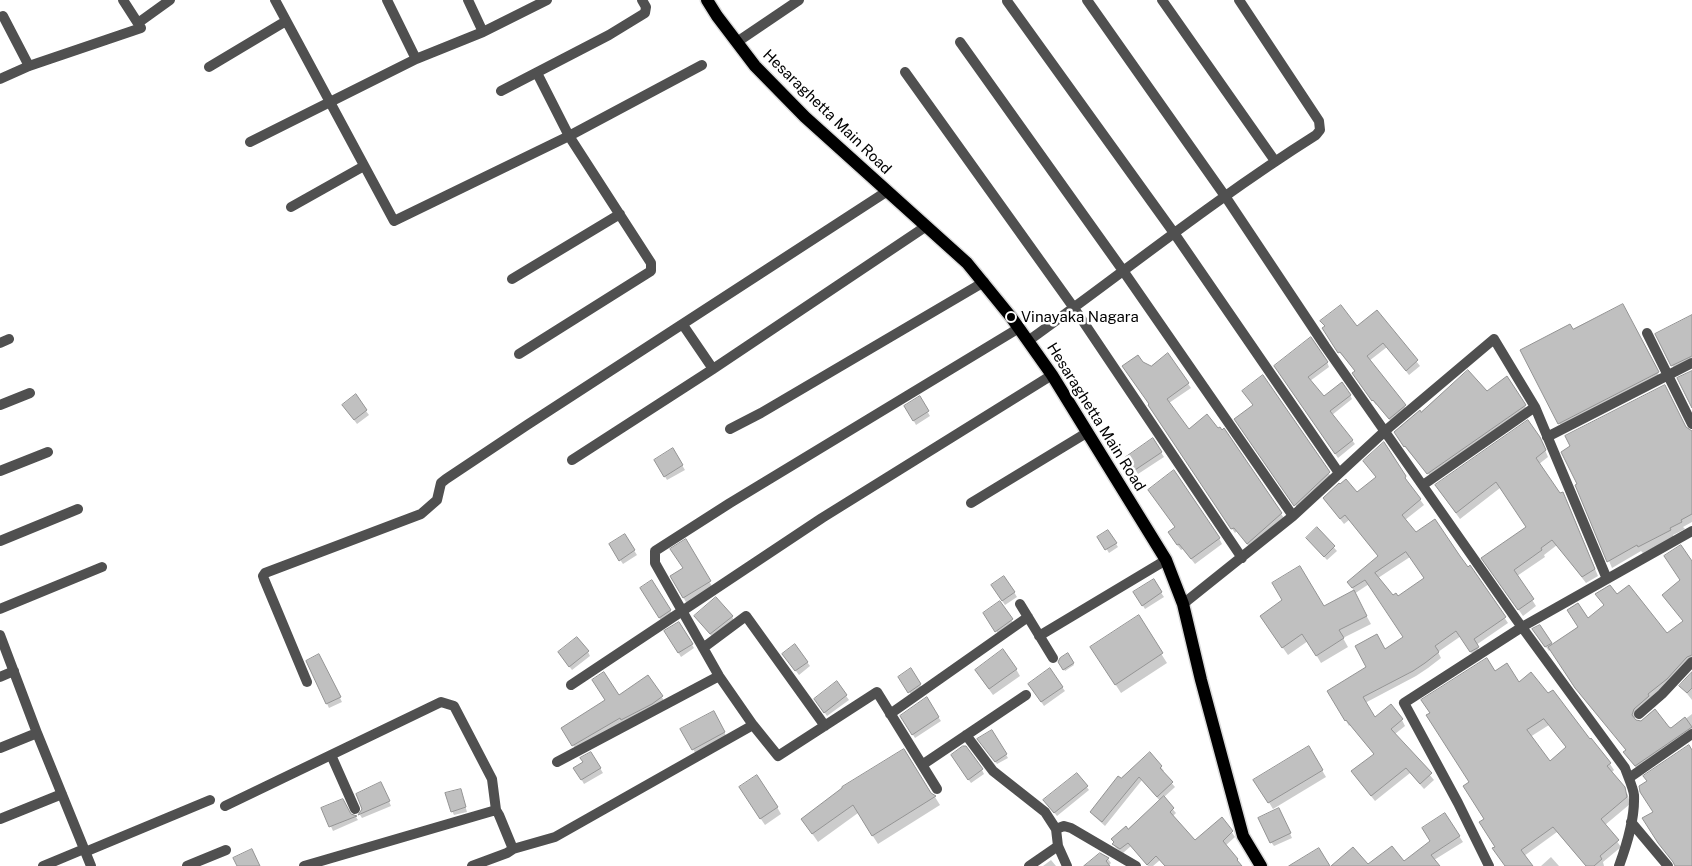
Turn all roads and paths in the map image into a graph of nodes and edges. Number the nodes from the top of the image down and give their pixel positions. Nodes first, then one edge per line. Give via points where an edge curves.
1 (122, 0) edge
2 (170, 0) edge
3 (276, 0) edge
4 (387, 0) edge
5 (468, 0) edge
6 (546, 0) edge
7 (642, 0) edge
8 (707, 0) edge
9 (799, 0) edge
10 (1087, 0) edge
11 (1162, 0) edge
12 (1239, 0) edge
13 (1007, 1) edge
14 (3, 16) dead end
15 (286, 21) junction
16 (138, 23) junction
17 (483, 32) junction
18 (737, 42) junction
19 (960, 42) dead end
20 (416, 59) junction
21 (702, 64) dead end
22 (29, 66) junction
23 (209, 67) dead end
24 (905, 72) dead end
25 (537, 73) junction
26 (0, 79) edge
27 (501, 91) dead end
28 (328, 101) junction
29 (569, 136) junction
30 (250, 142) dead end
31 (1275, 161) junction
32 (364, 166) junction
33 (886, 192) junction
34 (1225, 196) junction
35 (290, 207) dead end
36 (620, 214) junction
37 (925, 227) junction
38 (1174, 232) junction
39 (1124, 272) junction
40 (512, 279) dead end
41 (984, 282) junction
42 (1074, 308) junction
43 (683, 325) junction
44 (1020, 328) junction
45 (1648, 333) dead end
46 (1028, 341) junction
47 (519, 354) dead end
48 (1692, 364) edge
49 (713, 369) junction
50 (1052, 375) junction
51 (1669, 376) junction
52 (30, 393) dead end
53 (0, 404) edge
54 (1535, 407) junction
55 (1692, 424) edge
56 (730, 429) dead end
57 (1385, 431) junction
58 (1088, 432) junction
59 (1547, 437) junction
60 (48, 452) dead end
61 (572, 460) dead end
62 (0, 472) edge
63 (1339, 473) junction
64 (1423, 485) junction
65 (971, 503) dead end
66 (78, 509) dead end
67 (1293, 516) junction
68 (1692, 531) edge
69 (0, 541) edge
70 (1242, 558) junction
71 (1166, 560) junction
72 (102, 567) dead end
73 (1607, 579) junction
74 (1020, 604) dead end
75 (1183, 604) junction
76 (0, 609) edge
77 (683, 612) junction
78 (1028, 617) junction
79 (1522, 627) junction
80 (0, 635) edge
81 (1039, 636) junction
82 (703, 648) junction
83 (1052, 658) dead end
84 (1692, 662) edge
85 (14, 671) junction
86 (719, 676) junction
87 (0, 677) edge
88 (307, 682) dead end
89 (571, 685) dead end
90 (1026, 696) dead end
91 (890, 714) junction
92 (1639, 714) dead end
93 (753, 725) junction
94 (825, 726) junction
95 (36, 733) junction
96 (1692, 734) edge
97 (966, 735) junction
98 (0, 748) edge
99 (331, 755) junction
100 (557, 762) dead end
101 (922, 765) junction
102 (1628, 778) junction
103 (937, 789) dead end
104 (62, 794) junction
105 (210, 800) dead end
106 (225, 806) dead end
107 (355, 809) dead end
108 (496, 810) junction
109 (0, 819) edge
110 (1631, 822) junction
111 (1056, 829) junction
112 (1058, 846) junction
113 (513, 849) junction
114 (226, 850) dead end
115 (84, 851) junction
116 (43, 866) edge
117 (91, 866) edge
118 (187, 866) edge
119 (304, 866) edge
120 (472, 866) edge
121 (1029, 866) edge
122 (1067, 866) edge
123 (1136, 866) edge
124 (1261, 866) edge
125 (1489, 866) edge
126 (1619, 866) edge
127 (1668, 866) edge

1 - 16 street
2 - 16 street
3 - 15 street
4 - 20 street
5 - 17 street
6 - 17 street
7 - 25 street via 646,7 639,18
8 - 18 main road, Hesaraghetta Main Road
9 - 18 street
10 - 34 street
11 - 31 street
12 - 31 street via 1319,121 1320,130 1316,135
13 - 38 street
14 - 22 street
15 - 23 street
15 - 28 street
16 - 22 street via 141,28
17 - 20 street
18 - 33 main road, Hesaraghetta Main Road via 755,66 799,111
19 - 39 street
20 - 28 street
21 - 29 street
22 - 26 street
24 - 42 street
25 - 27 street
25 - 29 street
28 - 30 street
28 - 32 street
29 - 32 street via 394,221
29 - 36 street
31 - 34 street
32 - 35 street
33 - 37 main road, Hesaraghetta Main Road
33 - 43 street
34 - 38 street
34 - 57 street
36 - 40 street
36 - 47 street via 651,263 651,271
37 - 41 main road, Hesaraghetta Main Road
37 - 49 street
38 - 39 street
38 - 63 street
39 - 42 street
39 - 67 street
41 - 44 main road, Hesaraghetta Main Road
41 - 56 street
42 - 46 street
42 - 70 street
43 - 49 street
43 - 88 street via 446,479 441,483 437,500 421,514 265,573 264,579
44 - 46 main road, Hesaraghetta Main Road
44 - 77 street via 655,551 655,563
45 - 51 street
46 - 50 main road, Hesaraghetta Main Road
48 - 51 street
49 - 61 street
50 - 58 main road, Hesaraghetta Main Road
50 - 77 street via 822,518
51 - 55 street
51 - 59 street
52 - 53 street
54 - 57 street via 1494,339
54 - 59 street
54 - 64 street
57 - 63 street
57 - 64 street
58 - 65 street
58 - 71 main road, Hesaraghetta Main Road
59 - 73 street
60 - 62 street
63 - 67 street
64 - 79 street
66 - 69 street
67 - 70 street
68 - 73 street
70 - 75 street
71 - 75 main road, Hesaraghetta Main Road
71 - 81 street
72 - 76 street
73 - 79 street
74 - 78 street
75 - 124 main road, Hesaraghetta Main Road via 1244,836
77 - 82 street
77 - 89 street
78 - 81 street
78 - 91 street
79 - 102 street via 1613,750
79 - 125 street via 1404,703
80 - 85 street
81 - 83 street
82 - 86 street
82 - 94 street via 746,616
84 - 92 street
85 - 87 street
85 - 95 street
86 - 93 street
86 - 100 street
90 - 97 street
91 - 94 street via 877,692
91 - 101 street
93 - 94 street via 778,756
93 - 113 street via 555,837
95 - 98 street
95 - 104 street
96 - 102 street
97 - 101 street
97 - 111 street via 993,771 1045,812
99 - 106 street
99 - 107 street
99 - 108 street via 441,702 454,706 492,779
101 - 103 street
102 - 110 street via 1634,793
104 - 109 street
104 - 115 street
105 - 115 street
108 - 113 street
108 - 119 street
110 - 126 street
110 - 127 street
111 - 112 street
111 - 123 street via 1071,828
112 - 121 street
112 - 122 street
113 - 120 street
114 - 118 street
115 - 116 street
115 - 117 street

